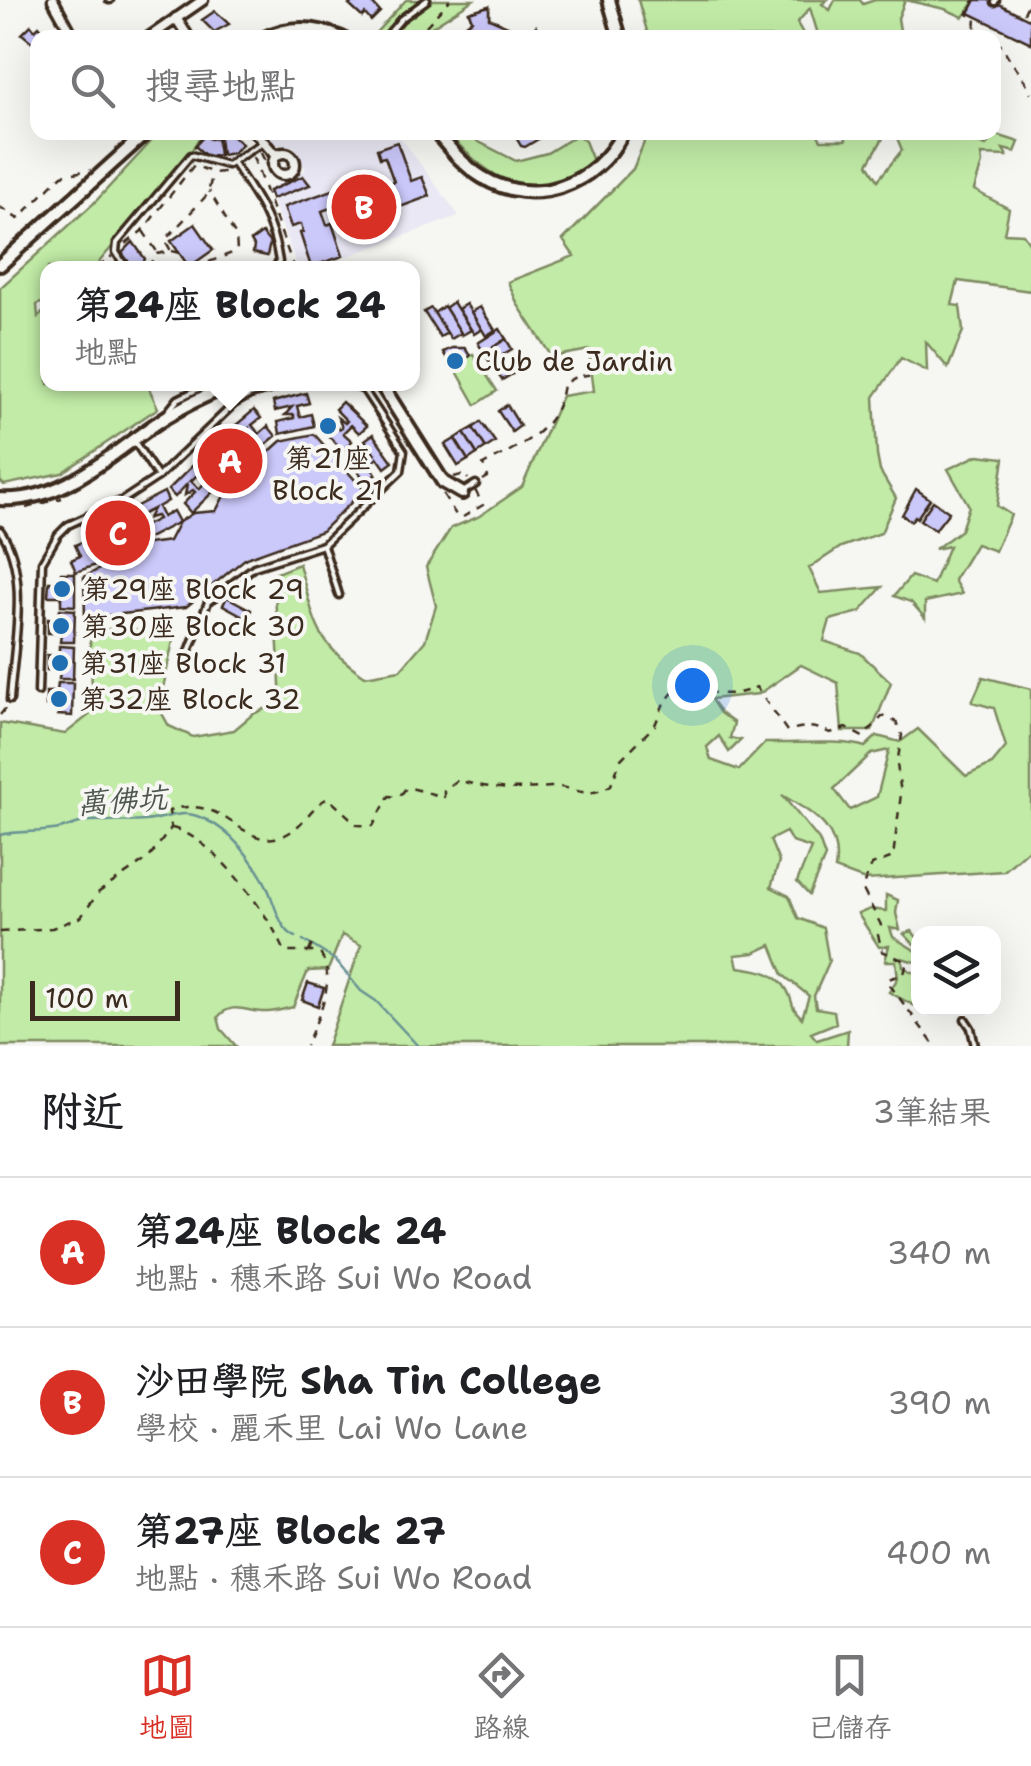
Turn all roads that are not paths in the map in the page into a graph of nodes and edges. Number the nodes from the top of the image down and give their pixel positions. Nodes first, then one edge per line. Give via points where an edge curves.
1 (53, 0) edge
2 (203, 0) edge
3 (427, 0) edge
4 (609, 0) edge
5 (176, 18) junction
6 (70, 30) edge
7 (159, 30) edge
8 (184, 30) edge
9 (391, 30) edge
10 (618, 30) edge
11 (138, 140) edge
12 (260, 140) edge
13 (443, 140) edge
14 (618, 140) edge
15 (262, 143) junction
16 (276, 156) dead end
17 (233, 163) junction
18 (122, 261) edge
19 (279, 261) edge
20 (0, 264) edge
21 (193, 391) edge
22 (221, 391) edge
23 (267, 391) edge
24 (365, 391) edge
25 (384, 391) edge
26 (164, 418) junction
27 (133, 440) junction
28 (158, 476) junction
29 (476, 484) road end
30 (462, 493) joint
31 (0, 498) edge
32 (0, 530) edge
33 (323, 544) junction
34 (340, 595) dead end
35 (188, 654) dead end
36 (38, 692) dead end
37 (10, 700) road end
38 (965, 1019) dead end
39 (974, 1046) edge

1 - 6 street
2 - 5 street
3 - 9 lane
4 - 10 street
5 - 7 street
5 - 8 street
11 - 20 street
12 - 15 street
13 - 14 street via 484,178 532,192 584,177
15 - 16 street
15 - 17 lane
17 - 18 lane via 191,155 117,243
17 - 19 lane via 266,210
21 - 26 lane via 178,398
22 - 26 street
23 - 28 lane via 234,404
24 - 33 lane via 404,451 401,471
25 - 30 street via 443,482
26 - 27 street
27 - 28 lane
27 - 31 street via 55,490
28 - 36 lane via 68,525 49,547 42,562
29 - 30 lane
32 - 37 lane via 18,577
33 - 34 lane
33 - 35 lane via 254,567 208,602
38 - 39 lane

